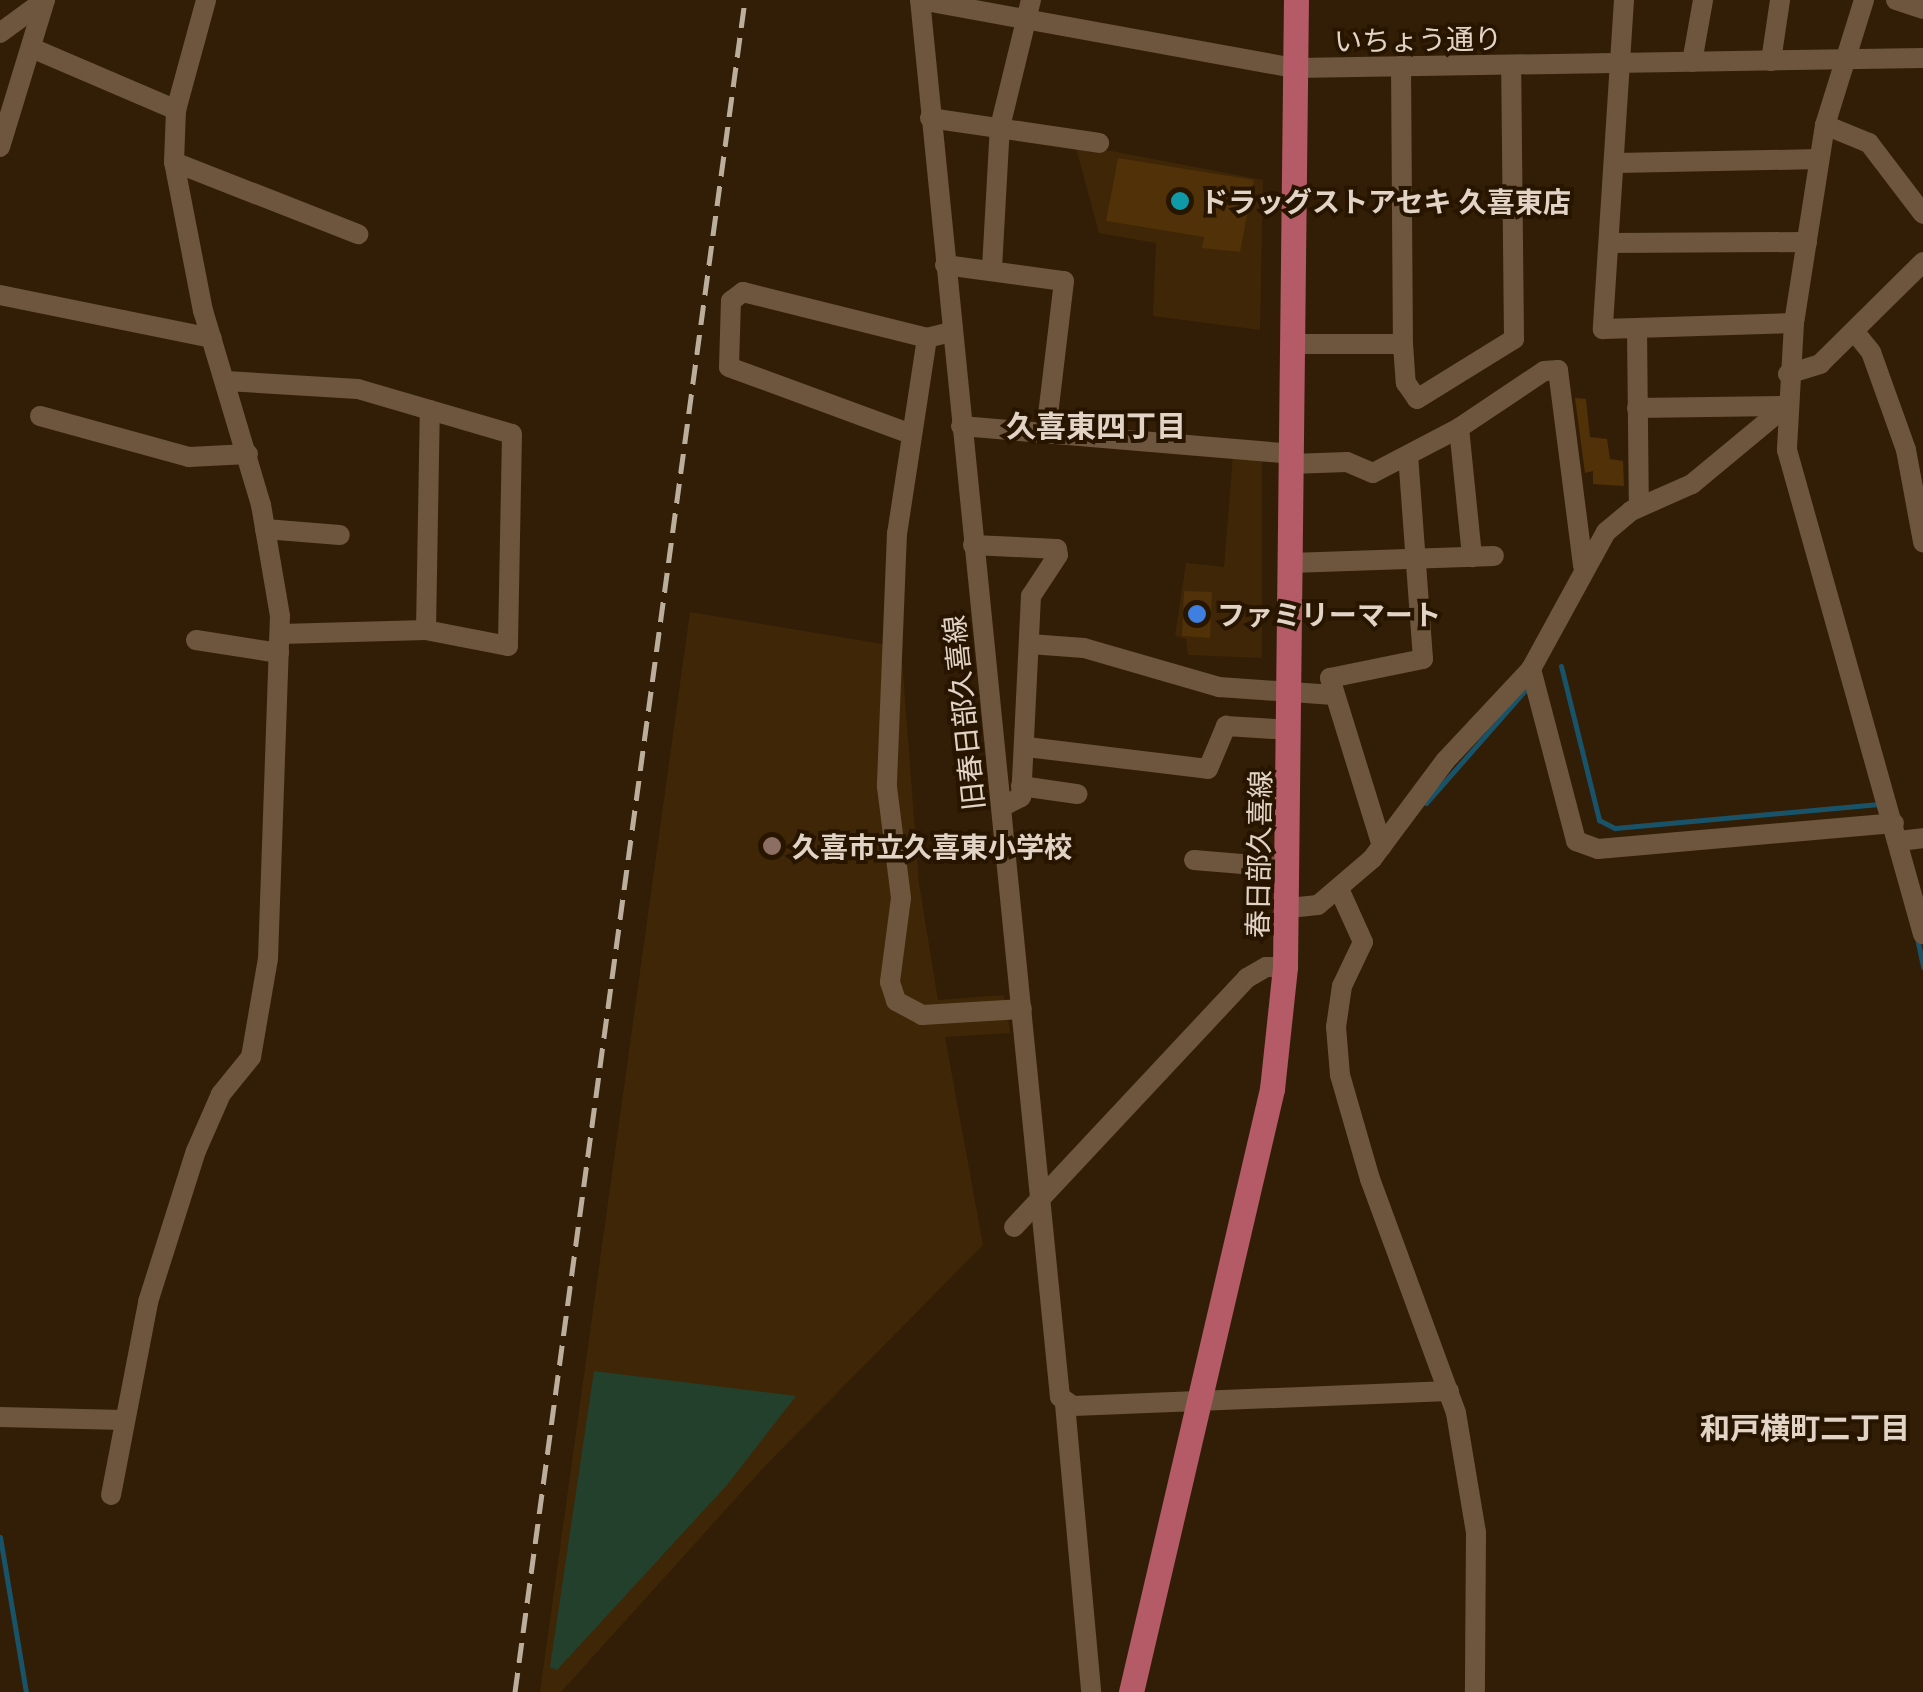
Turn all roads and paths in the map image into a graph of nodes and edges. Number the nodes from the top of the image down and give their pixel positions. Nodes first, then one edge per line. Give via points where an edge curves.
1 (206, 0) edge
2 (920, 0) edge
3 (1296, 0) edge
4 (1624, 0) edge
5 (1703, 0) edge
6 (1780, 0) edge
7 (1864, 0) edge
8 (1896, 0) edge
9 (38, 2) edge
10 (1028, 10) edge
11 (1923, 10) edge
12 (0, 33) edge
13 (34, 49) junction
14 (1844, 58) junction
15 (1923, 58) edge
16 (1771, 61) junction
17 (1692, 62) junction
18 (1511, 65) junction
19 (1616, 65) junction
20 (1402, 66) junction
21 (1296, 68) junction
22 (176, 110) junction
23 (930, 118) junction
24 (1001, 125) junction
25 (1824, 125) junction
26 (1099, 143) dead end
27 (0, 147) edge
28 (1819, 159) junction
29 (174, 162) junction
30 (1618, 163) junction
31 (1923, 214) edge
32 (358, 234) dead end
33 (1807, 242) junction
34 (1612, 243) junction
35 (1923, 262) edge
36 (944, 266) junction
37 (992, 268) junction
38 (0, 295) edge
39 (1794, 323) junction
40 (1636, 329) junction
41 (1854, 331) junction
42 (952, 332) junction
43 (212, 338) junction
44 (927, 338) junction
45 (1292, 344) junction
46 (1403, 344) junction
47 (1788, 374) junction
48 (226, 381) junction
49 (1786, 406) junction
50 (1638, 408) junction
51 (430, 410) junction
52 (40, 416) dead end
53 (961, 426) junction
54 (1459, 428) junction
55 (1046, 433) junction
56 (911, 434) junction
57 (248, 454) junction
58 (1408, 457) junction
59 (1291, 459) junction
60 (1639, 508) junction
61 (265, 529) junction
62 (340, 534) dead end
63 (1923, 542) edge
64 (973, 546) junction
65 (1494, 556) dead end
66 (1472, 557) junction
67 (1416, 561) junction
68 (1291, 563) junction
69 (1583, 566) junction
70 (426, 630) junction
71 (196, 640) dead end
72 (279, 643) junction
73 (1030, 644) junction
74 (1531, 669) junction
75 (1334, 695) junction
76 (1291, 696) junction
77 (1290, 730) junction
78 (1027, 747) junction
79 (1021, 786) junction
80 (1077, 794) dead end
81 (1001, 807) junction
82 (1896, 832) junction
83 (1923, 838) edge
84 (1382, 846) junction
85 (1194, 860) dead end
86 (1289, 868) junction
87 (1339, 889) junction
88 (1289, 908) junction
89 (1923, 934) edge
90 (1285, 967) junction
91 (1022, 1009) junction
92 (1040, 1198) junction
93 (1014, 1227) dead end
94 (1449, 1391) junction
95 (1200, 1401) junction
96 (1065, 1404) junction
97 (0, 1417) edge
98 (123, 1420) junction
99 (111, 1495) dead end
100 (1091, 1692) edge
101 (1131, 1692) edge
102 (1476, 1692) edge

1 - 22 street
2 - 10 street, いちょう通り
2 - 23 street, 旧春日部久喜線
3 - 21 main road, 春日部久喜線
4 - 19 street
5 - 17 street
6 - 16 street
7 - 14 street
8 - 11 street
9 - 12 street
9 - 13 street
10 - 21 street, いちょう通り
10 - 24 street
13 - 22 street
13 - 27 street
14 - 15 street, いちょう通り
14 - 16 street, いちょう通り
14 - 25 street
16 - 17 street, いちょう通り
17 - 19 street, いちょう通り
18 - 19 street, いちょう通り
18 - 20 street, いちょう通り
18 - 46 street via 1514,339 1417,399 1406,383
19 - 30 street
20 - 21 street, いちょう通り
20 - 46 street
21 - 45 main road, 春日部久喜線
22 - 29 street
23 - 24 street
23 - 36 street, 旧春日部久喜線
24 - 26 street
24 - 37 street
25 - 28 street
25 - 31 street via 1869,143
28 - 30 street
28 - 33 street
29 - 32 street
29 - 43 street
30 - 34 street
33 - 34 street
33 - 39 street
34 - 40 street via 1602,328
35 - 41 street
36 - 37 street
36 - 42 street, 旧春日部久喜線
37 - 55 street via 1064,281
38 - 43 street
39 - 40 street
39 - 47 street
40 - 50 street
41 - 47 street via 1811,370
41 - 63 street via 1871,352 1906,450
42 - 44 street
42 - 53 street, 旧春日部久喜線
43 - 48 street
44 - 56 street
44 - 56 street via 743,292 731,301 729,368
45 - 46 street
45 - 59 main road, 春日部久喜線
47 - 49 street
48 - 51 street via 358,389
48 - 57 street
49 - 50 street
49 - 60 street via 1692,484
49 - 82 street via 1792,478
50 - 60 street
51 - 70 street
51 - 70 street via 512,434 510,640 508,646
52 - 57 street via 190,457
53 - 55 street
53 - 64 street, 旧春日部久喜線
54 - 58 street
54 - 66 street
54 - 69 street via 1544,370 1558,370
55 - 59 street
56 - 91 street via 897,533 887,788 901,898 892,992 922,1015
57 - 61 street
58 - 59 street via 1365,473 1347,462
58 - 67 street
59 - 68 main road, 春日部久喜線
60 - 69 street via 1606,532
61 - 62 street
61 - 72 street
64 - 73 street via 1057,549 1055,564 1031,596
64 - 81 street, 旧春日部久喜線
65 - 66 street
66 - 67 street
67 - 68 street
67 - 75 street via 1423,659 1336,673
68 - 76 main road, 春日部久喜線
69 - 74 street
70 - 72 street
71 - 72 street
72 - 98 street via 268,959 251,1057 221,1094 196,1151 148,1302
73 - 76 street via 1084,648 1218,688
73 - 78 street
74 - 82 street via 1576,841 1598,849
74 - 84 street via 1445,761
75 - 76 street
75 - 84 street
76 - 77 main road, 春日部久喜線
77 - 78 street via 1226,726 1208,770
77 - 86 main road, 春日部久喜線
78 - 79 street
79 - 80 street
79 - 81 street via 1017,804
81 - 91 street, 旧春日部久喜線
82 - 83 street
82 - 89 street
84 - 87 street
85 - 86 street
86 - 88 main road, 春日部久喜線
87 - 88 street via 1318,905
87 - 94 street via 1362,942 1342,986 1336,1027 1340,1075 1370,1178
88 - 90 main road, 春日部久喜線
90 - 92 street via 1266,967 1247,978
90 - 95 main road, 春日部久喜線 via 1272,1089
91 - 92 street, 旧春日部久喜線
92 - 93 street
92 - 96 street, 旧春日部久喜線
94 - 95 street
94 - 102 street via 1476,1532
95 - 96 street
95 - 101 main road, 春日部久喜線
96 - 100 street, 旧春日部久喜線
97 - 98 street
98 - 99 street

